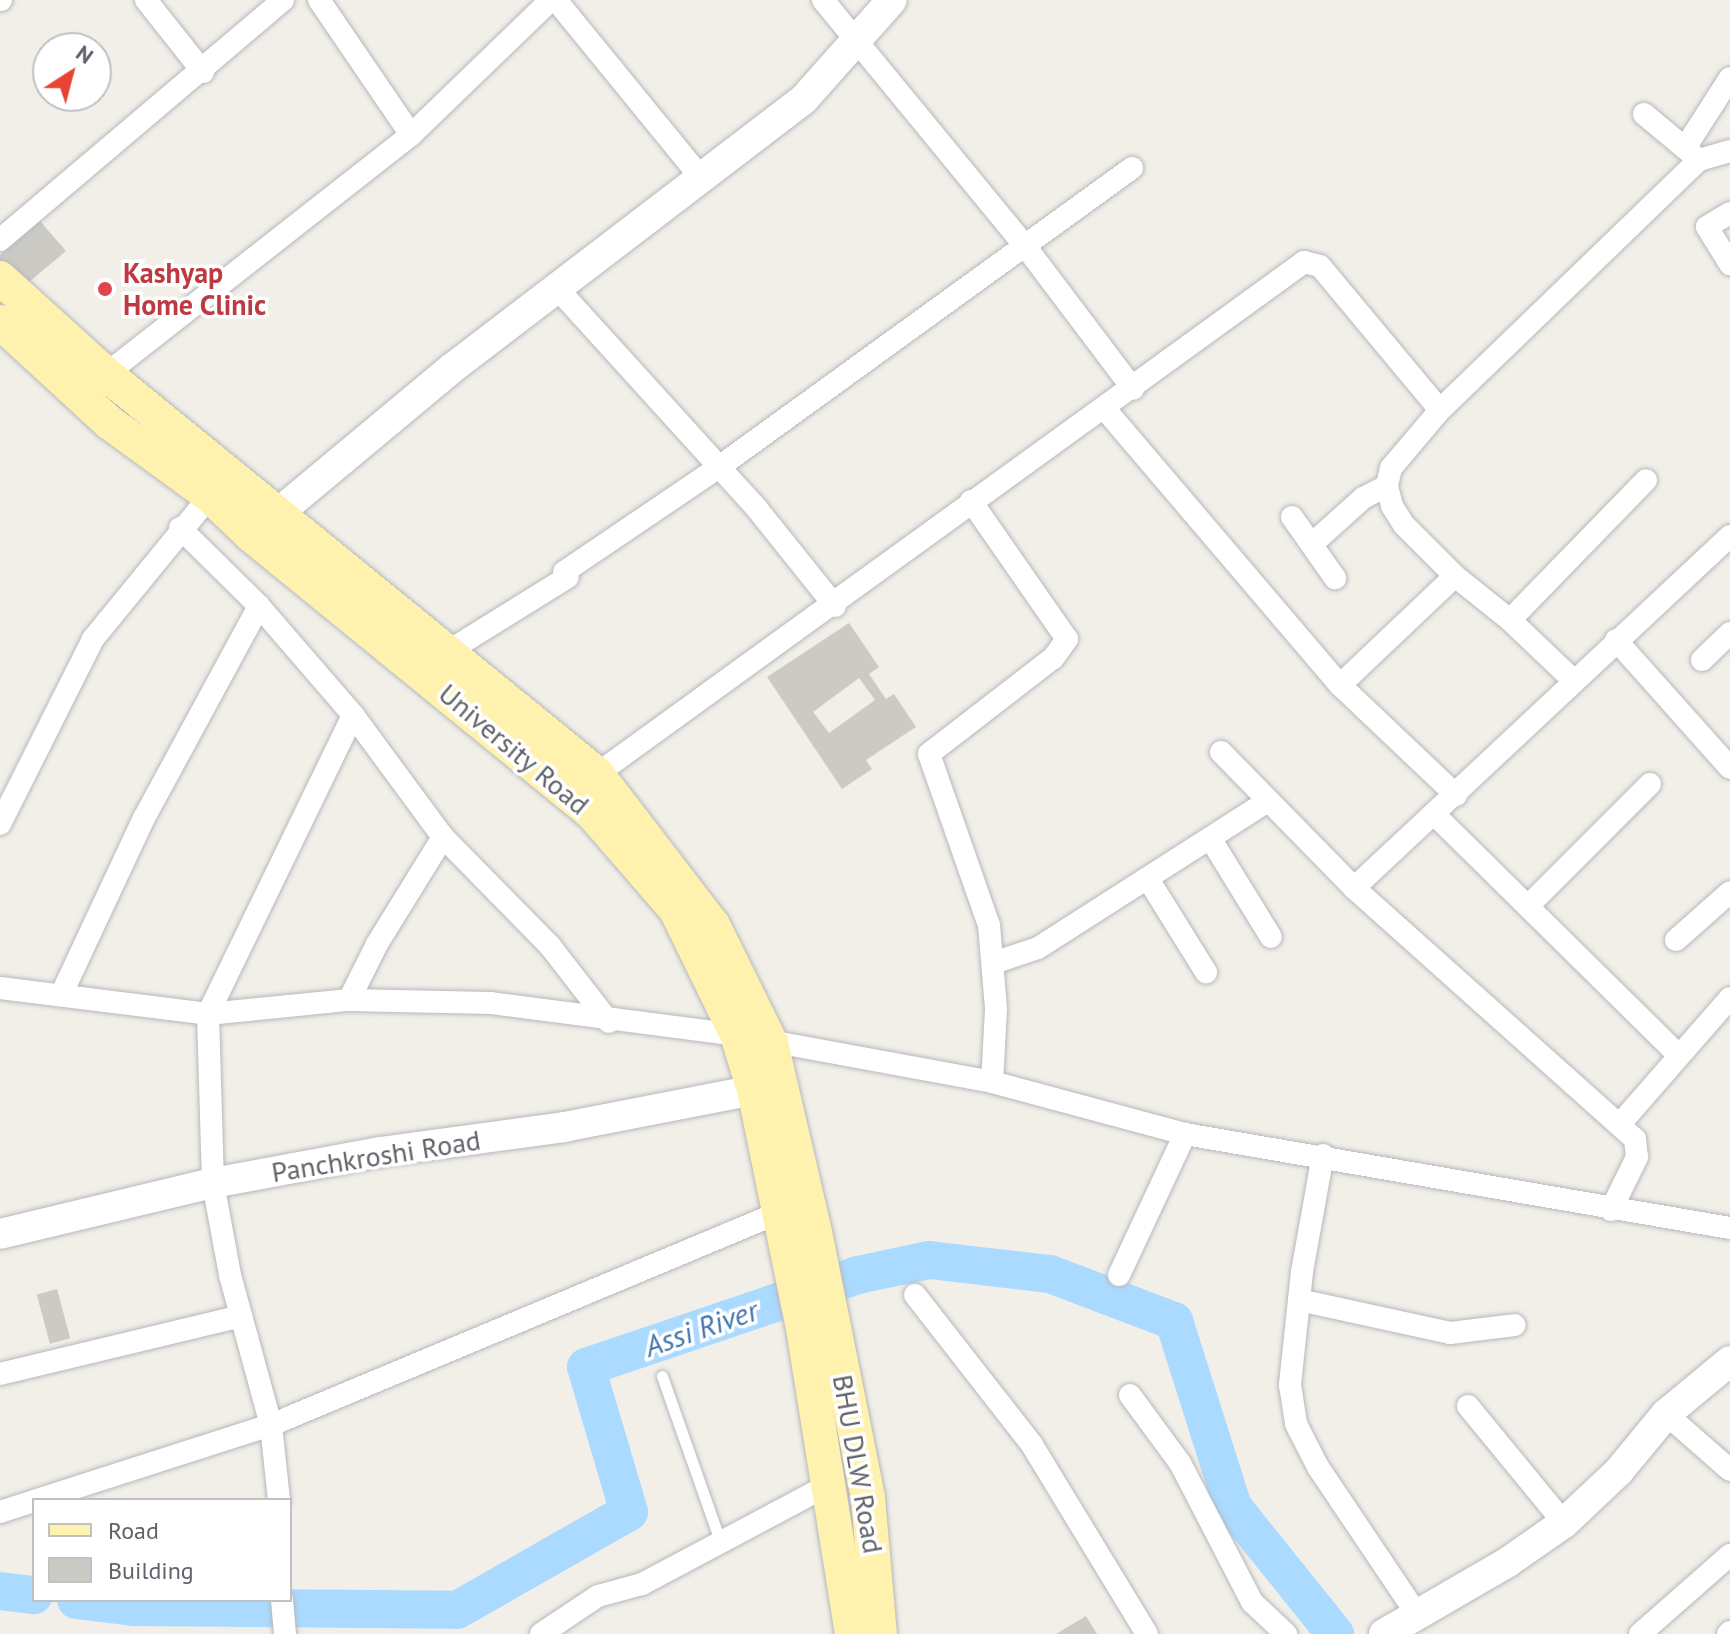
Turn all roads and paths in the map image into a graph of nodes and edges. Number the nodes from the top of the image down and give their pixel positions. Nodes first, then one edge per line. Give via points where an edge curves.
1 (146, 0) edge
2 (283, 0) edge
3 (319, 0) edge
4 (554, 0) edge
5 (823, 0) edge
6 (892, 0) edge
7 (855, 40) junction
8 (203, 72) junction
9 (1730, 78) edge
10 (1644, 114) dead end
11 (411, 135) junction
12 (1730, 151) edge
13 (1692, 154) junction
14 (1132, 168) dead end
15 (703, 180) junction
16 (1730, 213) edge
17 (0, 240) edge
18 (1025, 246) junction
19 (1730, 264) edge
20 (0, 278) edge
21 (556, 287) junction
22 (0, 322) edge
23 (106, 374) junction
24 (1133, 389) junction
25 (80, 395) junction
26 (1104, 408) junction
27 (1440, 410) junction
28 (719, 467) junction
29 (1646, 480) dead end
30 (1387, 486) junction
31 (210, 496) junction
32 (971, 501) junction
33 (1292, 517) dead end
34 (264, 525) junction
35 (180, 528) junction
36 (1730, 536) edge
37 (1312, 544) junction
38 (1455, 576) junction
39 (1335, 578) dead end
40 (259, 606) junction
41 (835, 606) junction
42 (1510, 620) junction
43 (1730, 633) edge
44 (1616, 640) junction
45 (447, 652) junction
46 (1702, 660) dead end
47 (1573, 680) junction
48 (1340, 685) junction
49 (353, 715) junction
50 (1221, 752) dead end
51 (1730, 768) edge
52 (597, 774) junction
53 (1650, 784) dead end
54 (1456, 795) junction
55 (1265, 803) junction
56 (1435, 815) junction
57 (0, 824) edge
58 (443, 837) junction
59 (1210, 838) junction
60 (1148, 879) junction
61 (1354, 888) junction
62 (1730, 892) edge
63 (1529, 905) junction
64 (1271, 937) dead end
65 (1676, 940) dead end
66 (993, 963) junction
67 (1206, 972) dead end
68 (0, 988) edge
69 (62, 993) junction
70 (1730, 998) edge
71 (349, 1000) junction
72 (208, 1014) junction
73 (609, 1022) junction
74 (737, 1035) junction
75 (771, 1043) junction
76 (1677, 1054) junction
77 (992, 1082) junction
78 (754, 1090) junction
79 (1620, 1124) junction
80 (1185, 1134) junction
81 (1323, 1155) junction
82 (213, 1183) junction
83 (1611, 1210) junction
84 (778, 1213) junction
85 (1730, 1228) edge
86 (0, 1234) edge
87 (1119, 1275) dead end
88 (915, 1295) dead end
89 (1299, 1300) junction
90 (241, 1316) junction
91 (1515, 1325) dead end
92 (803, 1328) joint
93 (1730, 1361) edge
94 (0, 1374) edge
95 (662, 1376) dead end
96 (1130, 1395) dead end
97 (1468, 1406) dead end
98 (1666, 1414) junction
99 (271, 1425) junction
100 (1730, 1470) edge
101 (830, 1484) junction
102 (41, 1498) edge
103 (279, 1498) edge
104 (32, 1501) edge
105 (0, 1512) edge
106 (1564, 1523) junction
107 (720, 1541) junction
108 (1730, 1555) edge
109 (282, 1602) edge
110 (1418, 1616) junction
111 (284, 1631) edge
112 (1387, 1633) edge
113 (541, 1634) edge
114 (852, 1634) edge
115 (880, 1634) edge
116 (1147, 1634) edge
117 (1286, 1634) edge
118 (1640, 1634) edge

1 - 8 street
2 - 8 street
3 - 11 street
4 - 11 street
4 - 15 street
5 - 7 street
6 - 7 street
7 - 15 street via 804,99
7 - 18 street
8 - 17 street
9 - 13 street
10 - 13 street
11 - 23 street
12 - 13 street
13 - 27 street
14 - 18 street
15 - 21 street
16 - 19 street via 1707,227
18 - 24 street
18 - 28 street
20 - 23 main road
21 - 28 street
21 - 34 street
22 - 25 main road, University Road
23 - 25 street
23 - 34 main road
24 - 26 street
24 - 27 street via 1294,267 1313,261
25 - 31 main road, University Road
26 - 32 street
26 - 48 street
27 - 30 street via 1391,468
28 - 41 street
28 - 45 street
29 - 42 street
30 - 37 street via 1363,498
30 - 38 street via 1404,525
31 - 34 main road, University Road
31 - 35 street
32 - 41 street
32 - 66 street via 1067,639 1053,658 929,754 976,879
33 - 37 street
34 - 45 main road, BHU DLW Road
34 - 74 main road, University Road via 592,813 676,910
35 - 40 street
35 - 57 street via 93,639
36 - 44 street
37 - 39 street
38 - 42 street
38 - 48 street
40 - 49 street
40 - 69 street via 144,818
41 - 52 street
42 - 47 street
43 - 46 street
44 - 47 street
44 - 51 street
45 - 52 main road, BHU DLW Road
47 - 54 street
48 - 54 street
49 - 58 street
49 - 72 street
50 - 55 street
52 - 75 main road, BHU DLW Road via 713,925
53 - 63 street
54 - 56 street
55 - 59 street
55 - 61 street
56 - 61 street
56 - 63 street
58 - 71 street
58 - 73 street via 550,946
59 - 60 street
59 - 64 street
60 - 66 street via 1038,948
60 - 67 street
61 - 79 street
62 - 65 street
63 - 76 street
66 - 77 street
68 - 69 street
69 - 72 street
70 - 76 street
71 - 72 street
71 - 73 street via 491,1003
72 - 82 street
73 - 74 street
74 - 75 street
74 - 78 main road, University Road
75 - 77 street
75 - 115 main road, BHU DLW Road via 868,1498
76 - 79 street
77 - 80 street
78 - 82 street, Panchkroshi Road via 564,1127 380,1152
78 - 84 main road, University Road
79 - 83 street via 1638,1149
80 - 81 street
80 - 87 street
81 - 83 street
81 - 89 street
82 - 86 street, Panchkroshi Road
82 - 90 street
83 - 85 street
84 - 92 main road, University Road
84 - 99 street
88 - 116 street via 1032,1445
89 - 91 street via 1450,1333
89 - 110 street via 1290,1385 1296,1424 1318,1467
90 - 94 street
90 - 99 street
92 - 101 main road, BHU DLW Road
93 - 98 street
95 - 107 lane
96 - 117 street via 1180,1463 1252,1602
97 - 106 street
98 - 100 street
98 - 106 street via 1619,1471
99 - 102 street
99 - 103 street
101 - 107 street
101 - 114 main road, BHU DLW Road
104 - 105 street
106 - 110 street
107 - 113 street via 642,1584 598,1596
108 - 118 street
109 - 111 street
110 - 112 street

